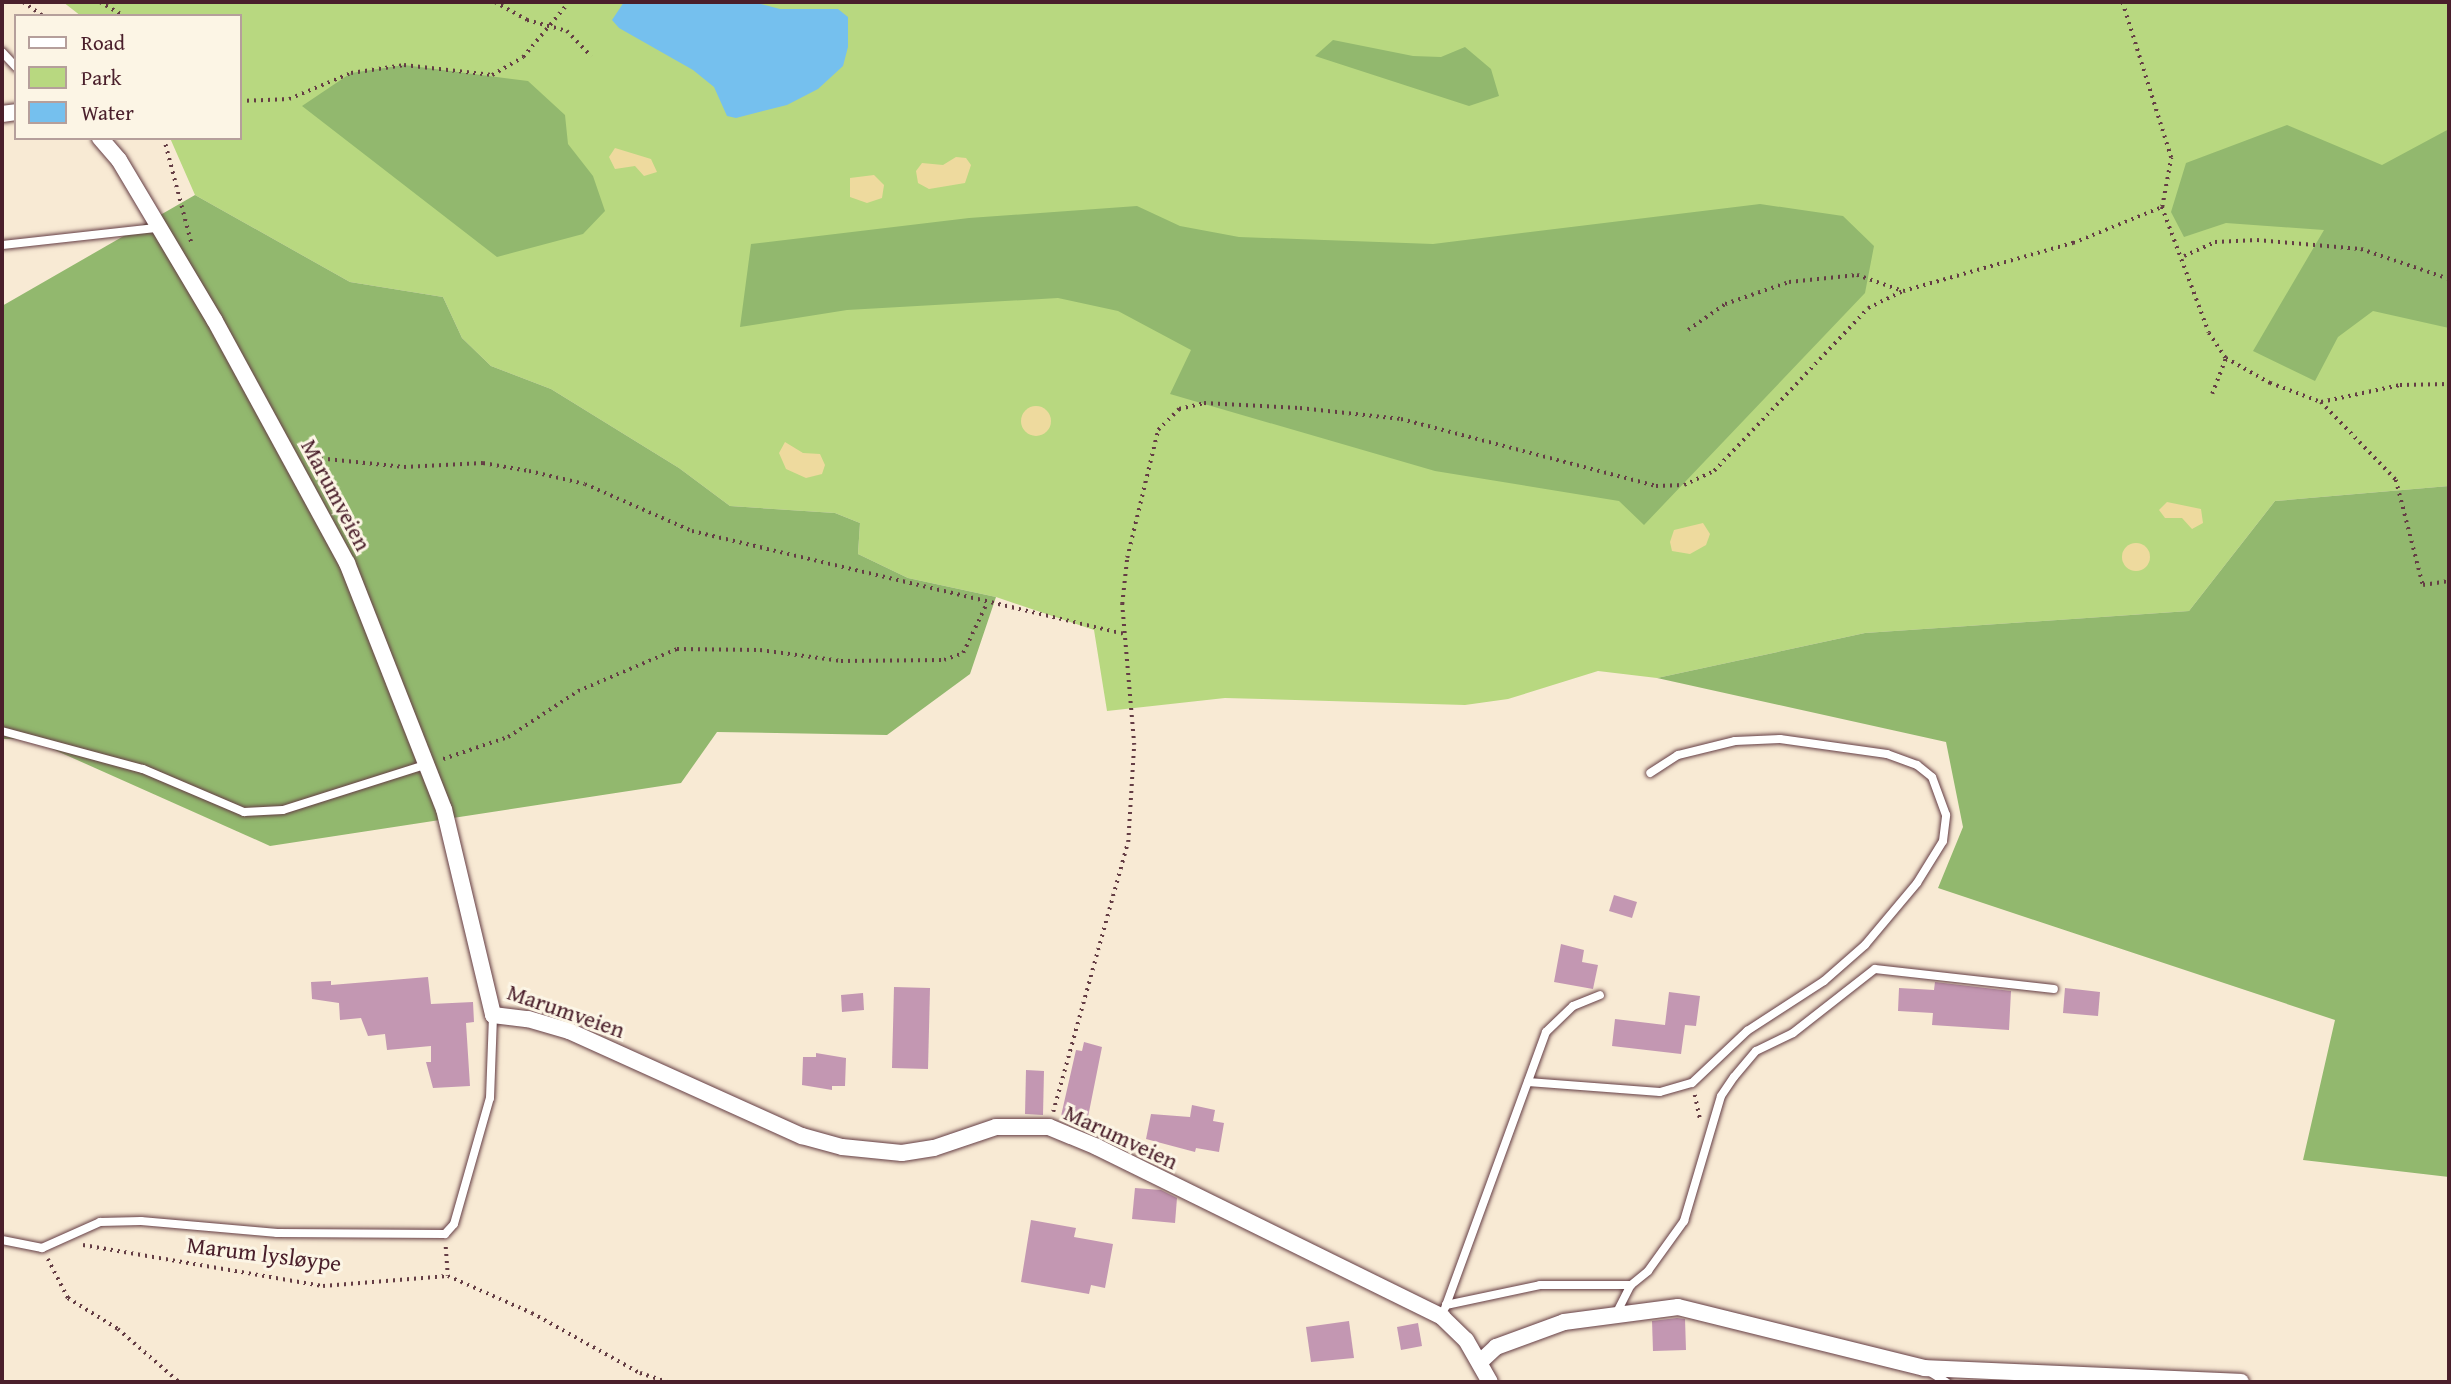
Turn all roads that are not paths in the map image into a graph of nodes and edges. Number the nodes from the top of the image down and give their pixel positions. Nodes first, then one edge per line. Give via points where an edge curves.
1 (2, 52) edge
2 (14, 65) edge
3 (102, 140) edge
4 (156, 228) junction
5 (2, 245) edge
6 (2, 731) edge
7 (428, 764) junction
8 (1650, 773) dead end
9 (2054, 989) dead end
10 (1600, 995) dead end
11 (493, 1015) junction
12 (1528, 1082) junction
13 (2, 1240) edge
14 (1630, 1285) junction
15 (1444, 1311) junction
16 (1618, 1312) junction
17 (1480, 1362) junction
18 (1925, 1368) junction
19 (1490, 1382) edge
20 (1946, 1382) edge
21 (2241, 1382) edge

1 - 2 lane
3 - 4 street, Marumveien via 119,160
4 - 5 lane
4 - 7 street, Marumveien via 215,321 347,563
6 - 7 lane via 143,769 244,813 283,810
7 - 11 street, Marumveien via 444,809
8 - 12 lane via 1678,755 1735,741 1780,739 1874,752 1917,765 1932,777 1946,815 1943,841 1917,883 1865,944 1824,981 1747,1031 1692,1083 1660,1092
9 - 14 lane via 1875,969 1839,1002 1756,1051 1721,1096 1684,1221 1672,1244
10 - 12 lane via 1573,1006 1546,1032
11 - 13 lane via 490,1098 454,1224 445,1234 289,1233 183,1222 114,1221 78,1228 42,1248
11 - 15 street, Marumveien via 569,1031 802,1136 842,1147 902,1153 934,1149 996,1127 1049,1127
12 - 15 lane
14 - 15 lane via 1540,1285
14 - 16 lane
15 - 17 street, Marumveien
16 - 17 street via 1564,1322 1496,1347
16 - 18 street via 1678,1307
17 - 19 street, Marumveien
18 - 20 lane
18 - 21 street

